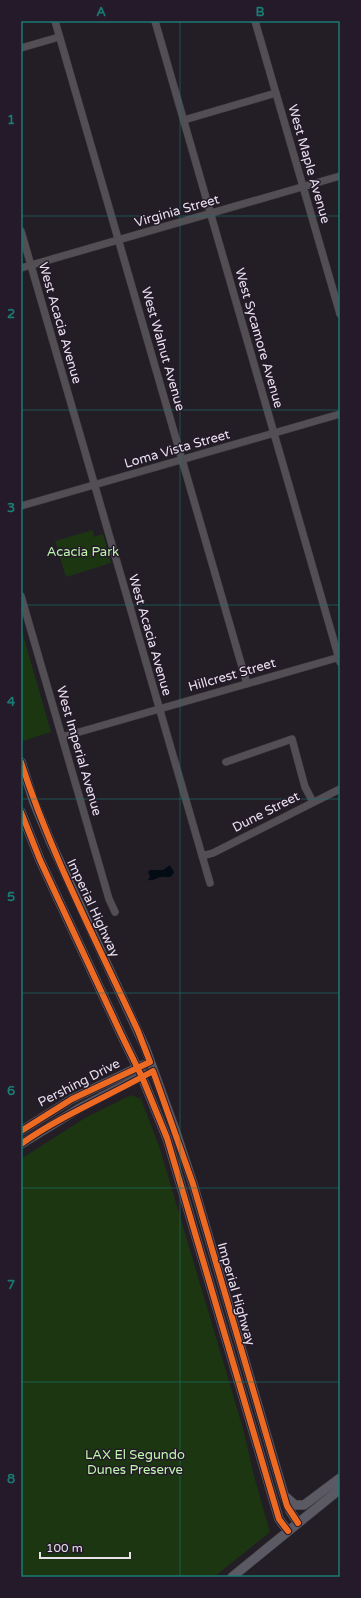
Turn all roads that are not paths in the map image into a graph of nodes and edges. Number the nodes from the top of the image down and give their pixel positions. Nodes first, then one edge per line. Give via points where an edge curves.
1 (55, 21) edge
2 (156, 21) edge
3 (255, 21) edge
4 (59, 37) junction
5 (21, 48) edge
6 (276, 93) junction
7 (184, 120) junction
8 (340, 176) edge
9 (303, 187) junction
10 (210, 213) junction
11 (21, 231) edge
12 (118, 240) junction
13 (31, 265) junction
14 (21, 268) edge
15 (340, 314) edge
16 (340, 414) edge
17 (274, 433) junction
18 (183, 460) junction
19 (94, 485) junction
20 (21, 506) edge
21 (21, 596) edge
22 (340, 659) edge
23 (247, 684) junction
24 (160, 709) junction
25 (62, 737) junction
26 (21, 762) edge
27 (226, 762) dead end
28 (340, 789) edge
29 (312, 802) junction
30 (21, 812) edge
31 (202, 856) junction
32 (210, 883) dead end
33 (115, 912) dead end
34 (151, 1066) junction
35 (137, 1067) junction
36 (142, 1077) junction
37 (21, 1131) edge
38 (21, 1144) edge
39 (340, 1478) edge
40 (340, 1489) edge
41 (284, 1495) junction
42 (298, 1523) junction
43 (288, 1531) junction
44 (232, 1577) edge

1 - 4 street, West Walnut Avenue
2 - 7 street, West Sycamore Avenue
3 - 6 street, West Maple Avenue
4 - 5 street
4 - 12 street, West Walnut Avenue
6 - 7 street
6 - 9 street, West Maple Avenue
7 - 10 street, West Sycamore Avenue
8 - 9 street, Virginia Street
9 - 10 street, Virginia Street
9 - 15 street, West Maple Avenue
10 - 12 street, Virginia Street
10 - 17 street, West Sycamore Avenue
11 - 13 street, West Acacia Avenue
12 - 13 street, Virginia Street
12 - 18 street, West Walnut Avenue
13 - 14 street, Virginia Street
13 - 19 street, West Acacia Avenue
16 - 17 street, Loma Vista Street
17 - 18 street, Loma Vista Street
17 - 22 street, West Sycamore Avenue
18 - 19 street, Loma Vista Street
18 - 23 street, West Walnut Avenue
19 - 20 street, Loma Vista Street
19 - 24 street, West Acacia Avenue
21 - 25 street, West Imperial Avenue
22 - 23 street, Hillcrest Street
23 - 24 street, Hillcrest Street
24 - 25 street, Hillcrest Street
24 - 31 street, West Acacia Avenue
25 - 33 street, West Imperial Avenue
26 - 34 main road, Imperial Highway via 48,837 140,1036
27 - 29 street via 292,739 305,787
28 - 29 street, Dune Street
29 - 31 street, Dune Street via 213,853
30 - 35 main road, Imperial Highway via 40,860
31 - 32 street, West Acacia Avenue
34 - 35 main road, Pershing Drive
34 - 36 main road, Pershing Drive
34 - 41 main road, Imperial Highway via 193,1184
35 - 36 main road, Imperial Highway
35 - 37 main road, Pershing Drive via 72,1099
36 - 38 main road, Pershing Drive via 78,1109
36 - 43 main road, Imperial Highway via 173,1157 279,1519
39 - 41 main road via 304,1505 295,1505
40 - 42 main road
41 - 42 main road, Imperial Highway
42 - 43 main road
43 - 44 main road

